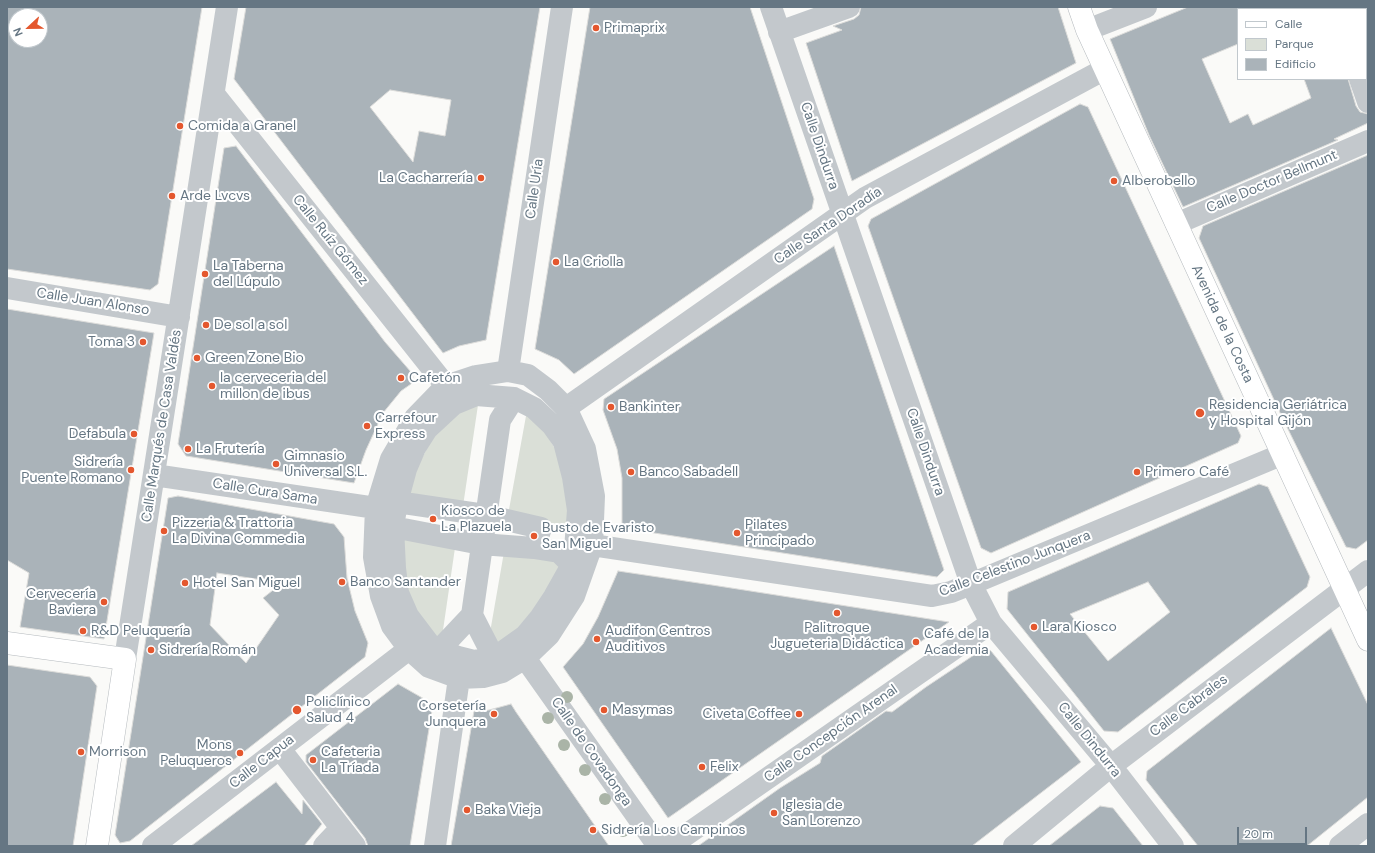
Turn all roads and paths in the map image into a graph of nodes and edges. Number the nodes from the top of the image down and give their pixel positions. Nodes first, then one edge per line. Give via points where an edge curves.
1 (227, 7) edge
2 (562, 7) edge
3 (771, 7) edge
4 (849, 7) edge
5 (1079, 7) edge
6 (1146, 7) edge
7 (1087, 30) junction
8 (779, 32) junction
9 (1105, 69) junction
10 (1360, 80) edge
11 (214, 94) junction
12 (1368, 102) edge
13 (1368, 141) edge
14 (842, 214) junction
15 (1176, 224) junction
16 (7, 288) edge
17 (179, 317) junction
18 (508, 371) junction
19 (446, 386) junction
20 (514, 398) junction
21 (566, 408) junction
22 (1283, 454) junction
23 (154, 475) junction
24 (397, 502) junction
25 (376, 508) junction
26 (485, 515) junction
27 (393, 528) junction
28 (538, 538) junction
29 (584, 538) junction
30 (481, 544) junction
31 (572, 565) junction
32 (1368, 571) edge
33 (971, 584) junction
34 (1344, 588) junction
35 (472, 615) junction
36 (991, 622) junction
37 (1368, 640) edge
38 (7, 643) edge
39 (435, 647) junction
40 (409, 649) junction
41 (494, 658) junction
42 (525, 658) junction
43 (125, 659) junction
44 (459, 678) junction
45 (280, 749) junction
46 (1111, 766) junction
47 (1368, 824) edge
48 (341, 828) junction
49 (97, 846) edge
50 (153, 846) edge
51 (324, 846) edge
52 (355, 846) edge
53 (435, 846) edge
54 (658, 846) edge
55 (670, 846) edge
56 (1014, 846) edge
57 (1173, 846) edge
58 (1340, 846) edge

1 - 11 street, Calle Marqués de Casa Valdés
2 - 18 street, Calle Uría
3 - 8 street, Calle Dindurra
4 - 8 street
5 - 7 main road, Avenida de la Costa
6 - 7 street
7 - 9 main road, Avenida de la Costa
8 - 14 street, Calle Dindurra
9 - 14 street, Calle Santa Doradía via 865,198
9 - 15 main road, Avenida de la Costa
10 - 12 street
11 - 17 street, Calle Marqués de Casa Valdés
11 - 19 street, Calle Ruíz Gómez
13 - 15 street, Calle Doctor Bellmunt
14 - 21 street, Calle Santa Doradía
14 - 33 street, Calle Dindurra
15 - 22 main road, Avenida de la Costa
16 - 17 street, Calle Juan Alonso
17 - 23 street, Calle Marqués de Casa Valdés
18 - 19 street via 476,376
18 - 21 street via 528,375
19 - 25 street via 415,418 390,459
20 - 24 street via 476,395 454,404 427,428 406,469
20 - 26 street via 500,420
20 - 29 street via 534,408 552,424 564,442 574,477
21 - 29 street via 585,450 594,496
22 - 33 street, Calle Celestino Junquera
22 - 34 main road, Avenida de la Costa
23 - 25 street, Calle Cura Sama
23 - 43 street, Calle Marqués de Casa Valdés
24 - 26 street
24 - 27 street
25 - 40 street via 374,556 381,596 392,626
26 - 28 street
26 - 30 street
27 - 30 street
27 - 39 street via 398,593 408,616
28 - 29 street, Calle Celestino Junquera
28 - 30 street
28 - 31 street via 559,552
29 - 31 street
29 - 33 street, Calle Celestino Junquera via 932,596
29 - 42 street via 574,596 549,635
30 - 35 street
31 - 41 street via 540,618 515,645
32 - 34 street, Calle Cabrales
33 - 36 street, Calle Dindurra
34 - 37 main road, Avenida de la Costa
34 - 46 street, Calle Cabrales
35 - 39 street
35 - 41 street
36 - 46 street, Calle Dindurra
36 - 55 street, Calle Concepción Arenal
38 - 43 main road
39 - 41 street via 474,661
40 - 44 street via 429,667
40 - 45 street, Calle Capua
42 - 44 street via 502,672
42 - 54 street, Calle de Covadonga
43 - 49 main road, Calle Marqués de Casa Valdés
44 - 53 street
45 - 48 street
45 - 50 street, Calle Capua
46 - 56 street, Calle Cabrales
46 - 57 street, Calle Dindurra
47 - 58 street
48 - 51 street
48 - 52 street

